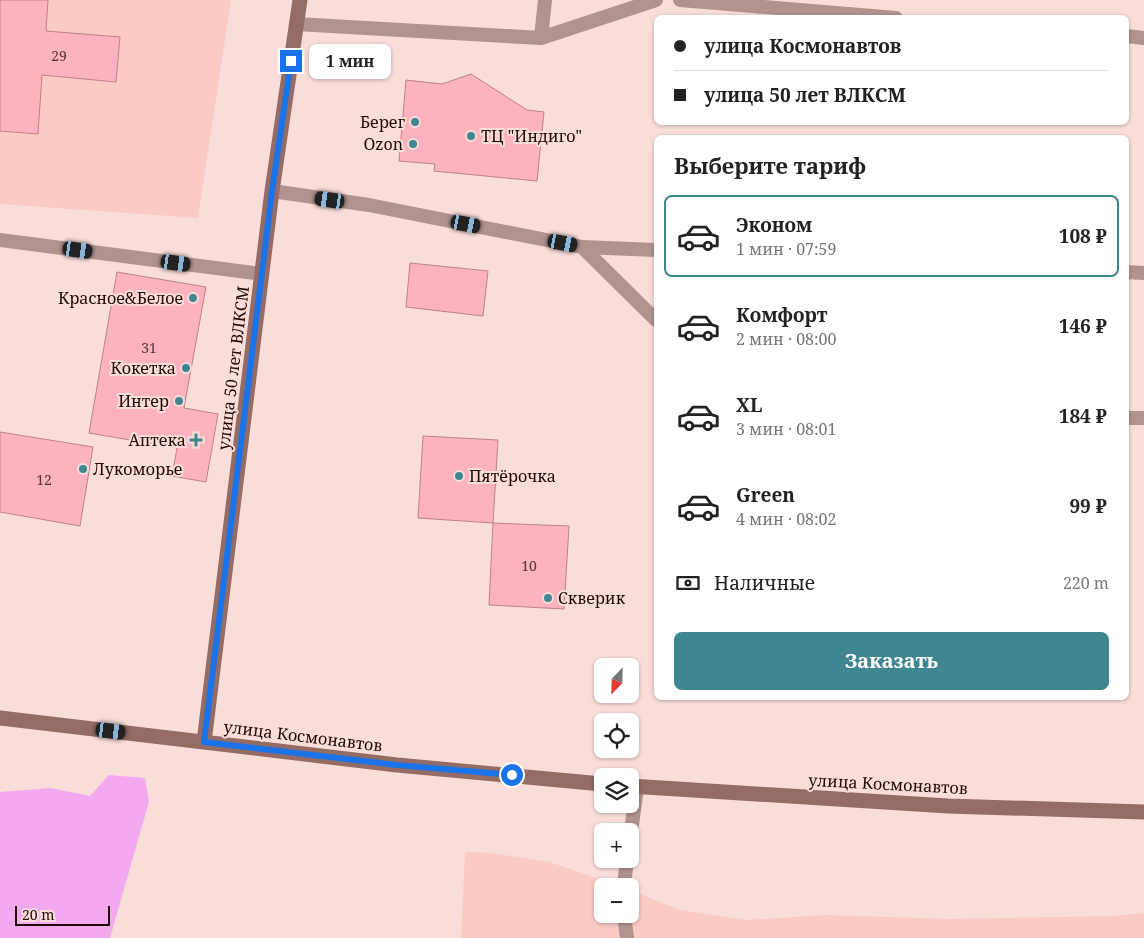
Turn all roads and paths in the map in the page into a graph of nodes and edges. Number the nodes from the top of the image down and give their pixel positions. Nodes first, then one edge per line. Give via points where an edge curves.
1 (300, 0) edge
2 (545, 0) edge
3 (656, 0) edge
4 (680, 0) edge
5 (860, 15) edge
6 (296, 24) junction
7 (1129, 36) edge
8 (541, 38) junction
9 (1144, 38) edge
10 (272, 191) junction
11 (0, 240) edge
12 (582, 247) junction
13 (654, 250) edge
14 (1129, 272) edge
15 (1144, 273) edge
16 (262, 274) junction
17 (654, 318) edge
18 (1129, 418) edge
19 (1144, 418) edge
20 (0, 718) edge
21 (204, 742) junction
22 (594, 783) edge
23 (639, 787) edge
24 (1144, 812) edge
25 (625, 923) edge
26 (627, 938) edge

1 - 6 street, улица 50 лет ВЛКСМ
2 - 8 lane
3 - 8 lane
4 - 5 lane
6 - 8 lane
6 - 10 street, улица 50 лет ВЛКСМ
7 - 9 lane
10 - 12 lane via 370,205
10 - 16 street, улица 50 лет ВЛКСМ
11 - 16 lane
12 - 13 lane
12 - 17 lane
14 - 15 lane
16 - 21 street, улица 50 лет ВЛКСМ
18 - 19 lane
20 - 21 street, улица Космонавтов
21 - 22 street, улица Космонавтов via 397,765
23 - 24 street, улица Космонавтов via 948,806
25 - 26 lane

